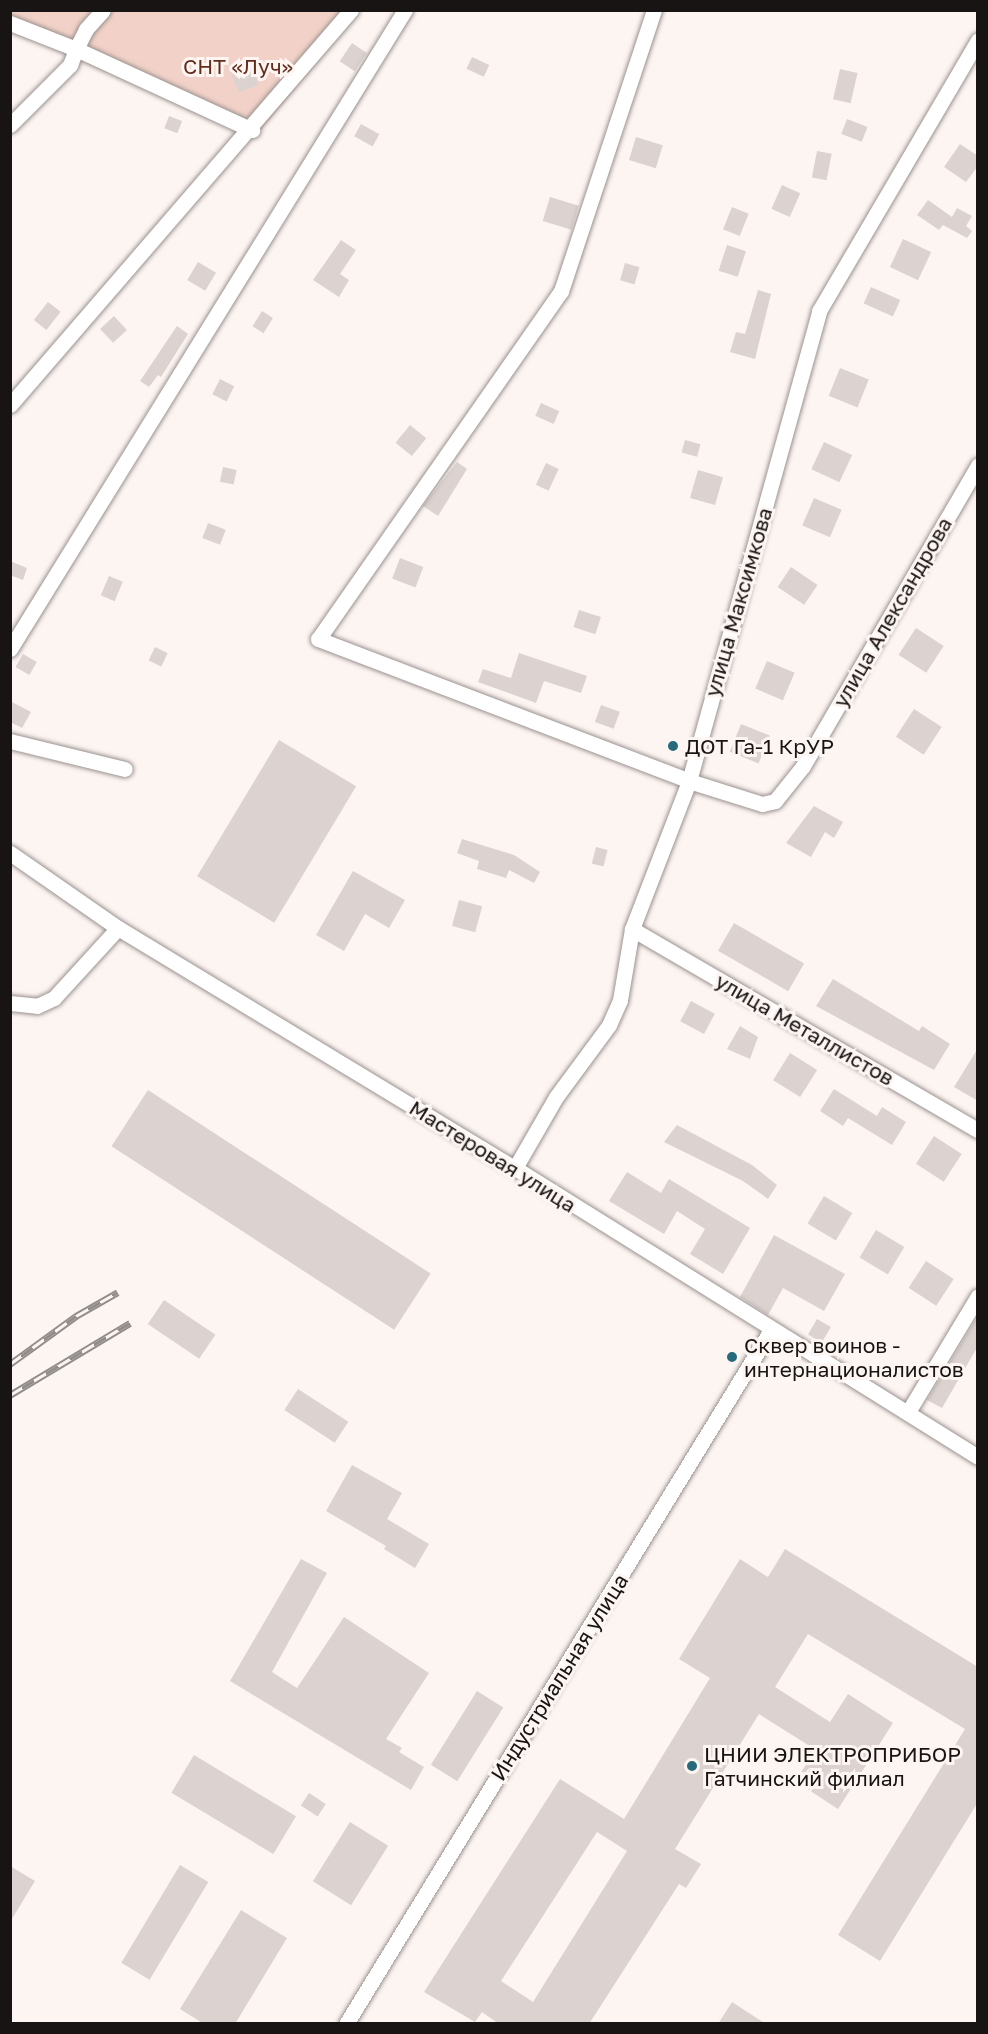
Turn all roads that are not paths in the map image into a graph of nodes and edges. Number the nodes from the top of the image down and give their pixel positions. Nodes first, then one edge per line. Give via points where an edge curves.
1 (103, 10) edge
2 (351, 10) edge
3 (405, 10) edge
4 (654, 10) edge
5 (10, 23) edge
6 (978, 40) edge
7 (76, 49) junction
8 (10, 125) edge
9 (252, 130) junction
10 (10, 405) edge
11 (978, 465) edge
12 (10, 649) edge
13 (10, 741) edge
14 (125, 769) dead end
15 (689, 781) junction
16 (10, 853) edge
17 (118, 928) junction
18 (632, 929) junction
19 (10, 1003) edge
20 (978, 1130) edge
21 (515, 1168) junction
22 (978, 1296) edge
23 (771, 1330) junction
24 (908, 1412) junction
25 (978, 1457) edge
26 (346, 2024) edge

1 - 7 street via 86,28
2 - 9 street
3 - 12 street
4 - 15 street, улица Александрова via 561,291 318,639
5 - 7 street
6 - 15 street, улица Максимкова via 819,311
7 - 8 street via 70,65
7 - 9 street
9 - 10 street
11 - 15 street, улица Александрова via 803,766 775,801 762,804
13 - 14 street
15 - 18 street, улица Максимкова
16 - 17 street, Мастеровая улица
17 - 19 street via 54,998 38,1006
17 - 21 street, Мастеровая улица
18 - 20 street, улица Металлистов
18 - 21 street, улица Максимкова via 620,1000 609,1025 556,1097
21 - 23 street, Мастеровая улица
22 - 24 street
23 - 24 street, Мастеровая улица
23 - 26 street, Индустриальная улица
24 - 25 street, Мастеровая улица

